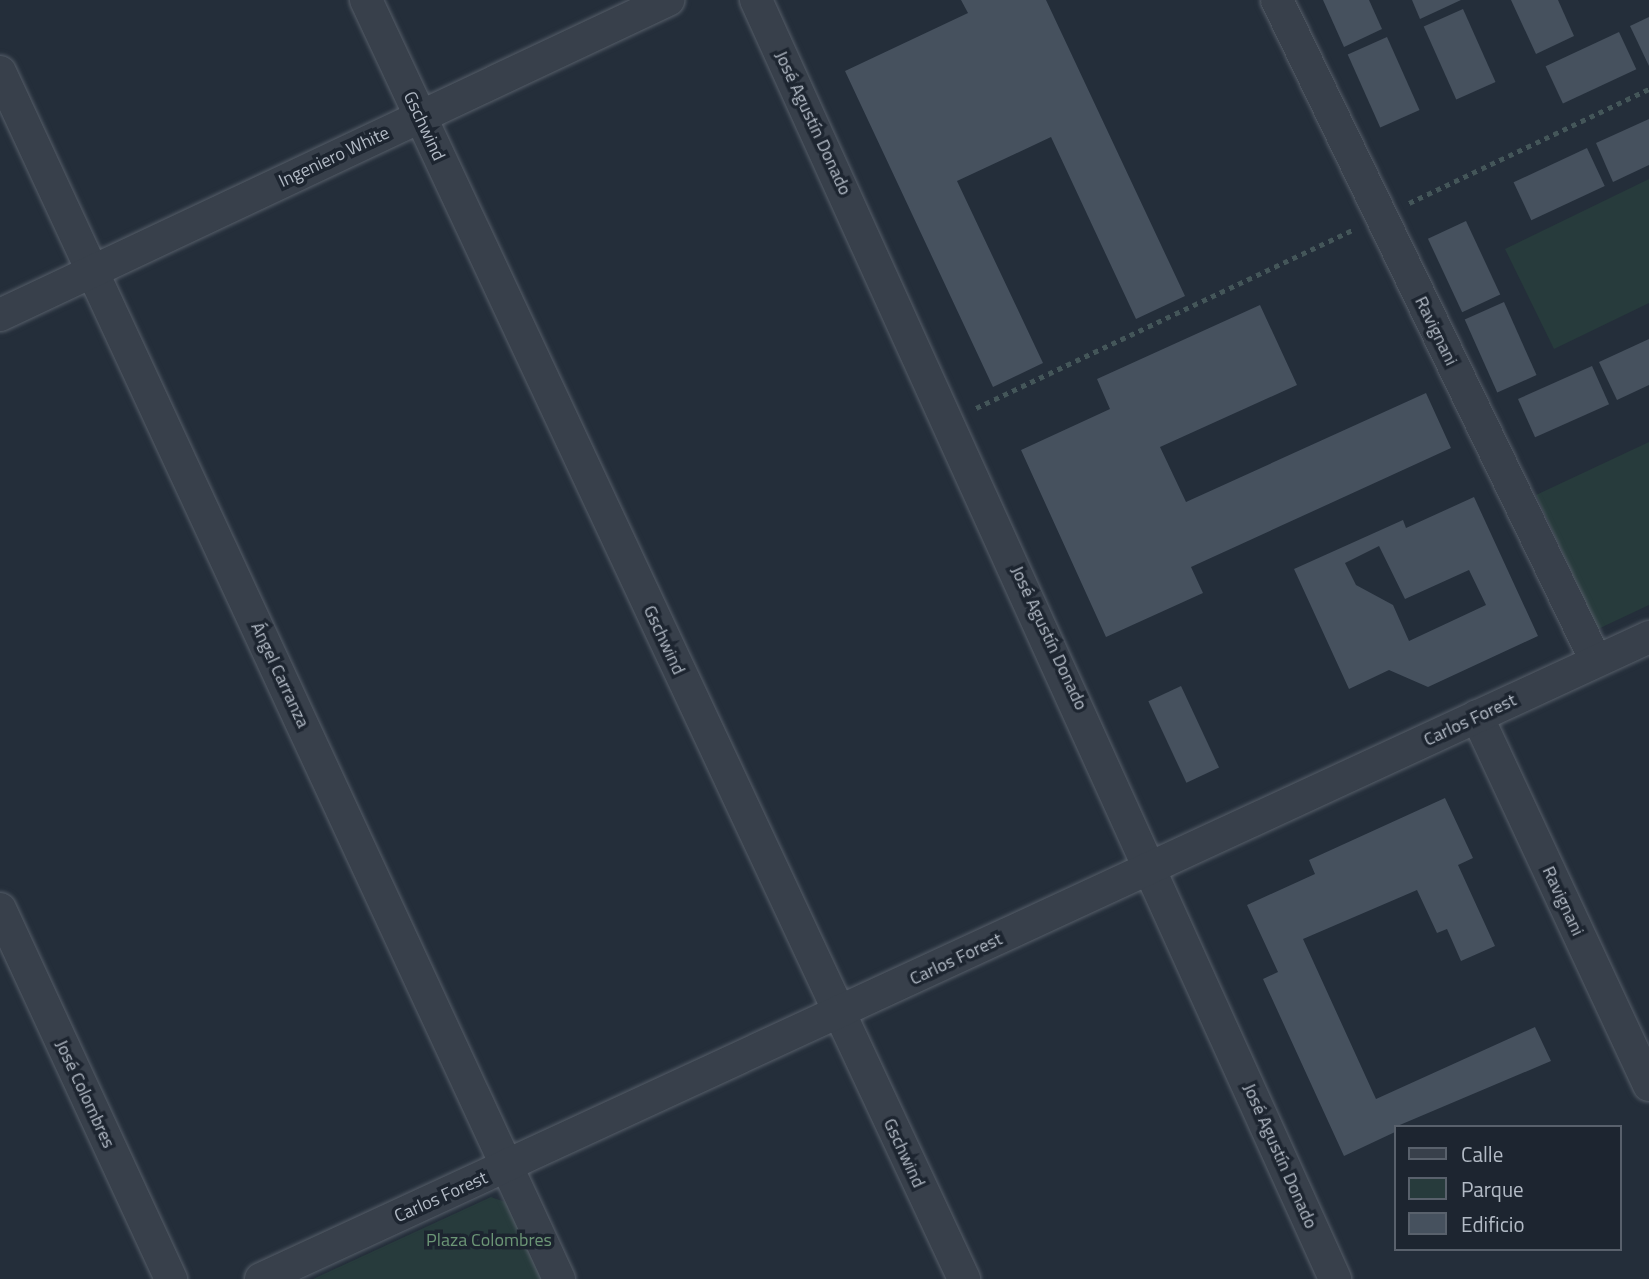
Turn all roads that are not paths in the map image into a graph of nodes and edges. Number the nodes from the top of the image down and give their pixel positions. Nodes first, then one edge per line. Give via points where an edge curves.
1 (366, 0) edge
2 (668, 0) edge
3 (756, 0) edge
4 (1277, 0) edge
5 (0, 72) edge
6 (420, 117) junction
7 (92, 270) junction
8 (0, 314) edge
9 (1649, 637) edge
10 (1596, 662) junction
11 (1478, 716) junction
12 (1154, 867) junction
13 (0, 909) edge
14 (838, 1013) junction
15 (1649, 1085) edge
16 (507, 1167) junction
17 (171, 1279) edge
18 (261, 1279) edge
19 (559, 1279) edge
20 (964, 1279) edge
21 (1335, 1279) edge

1 - 6 street, Gschwind
2 - 6 street, Ingeniero White
3 - 12 street, José Agustín Donado
4 - 10 street, Ravignani
5 - 7 street, Ángel Carranza
6 - 7 street, Ingeniero White
6 - 14 street, Gschwind
7 - 8 street, Ingeniero White
7 - 16 street, Ángel Carranza
9 - 10 street, Carlos Forest
10 - 11 street, Carlos Forest
11 - 12 street, Carlos Forest
11 - 15 street, Ravignani
12 - 14 street, Carlos Forest
12 - 21 street, José Agustín Donado
13 - 17 street, José Colombres
14 - 16 street, Carlos Forest
14 - 20 street, Gschwind
16 - 18 street, Carlos Forest
16 - 19 street, Ángel Carranza

